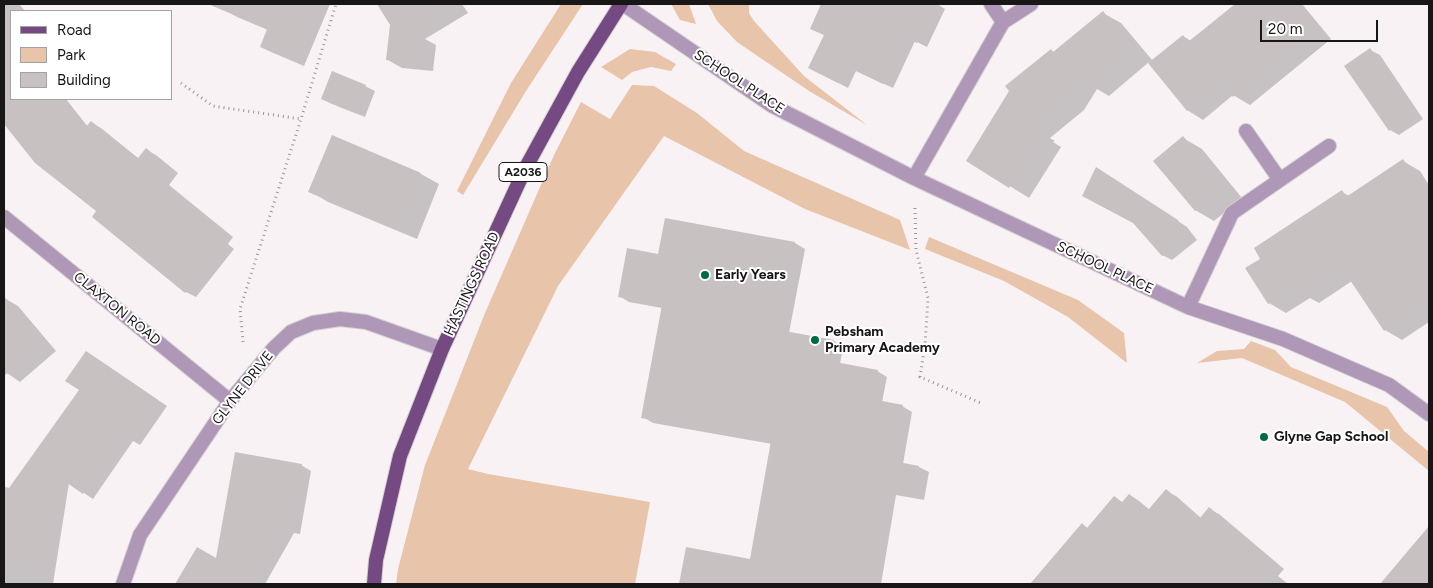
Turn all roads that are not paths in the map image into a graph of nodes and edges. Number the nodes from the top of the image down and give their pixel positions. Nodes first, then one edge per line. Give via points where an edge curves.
1 (622, 4) edge
2 (992, 4) edge
3 (1032, 4) edge
4 (1004, 22) junction
5 (1246, 131) dead end
6 (1330, 146) dead end
7 (914, 178) junction
8 (1280, 180) junction
9 (4, 217) edge
10 (1188, 307) junction
11 (442, 349) junction
12 (230, 401) junction
13 (1429, 414) edge
14 (124, 584) edge
15 (374, 584) edge

1 - 7 street, SCHOOL PLACE via 771,105
1 - 11 main road, HASTINGS ROAD / A2036 via 578,72 525,169
2 - 4 street
3 - 4 street
4 - 7 street
5 - 8 street
6 - 8 street
7 - 10 street, SCHOOL PLACE
8 - 10 street via 1232,214
9 - 12 street, CLAXTON ROAD
10 - 13 street, SCHOOL PLACE via 1283,339 1389,385
11 - 12 street, GLYNE DRIVE via 366,322 340,319 313,323 291,332
11 - 15 main road, HASTINGS ROAD / A2036 via 400,456 376,560
12 - 14 street, GLYNE DRIVE via 140,535

